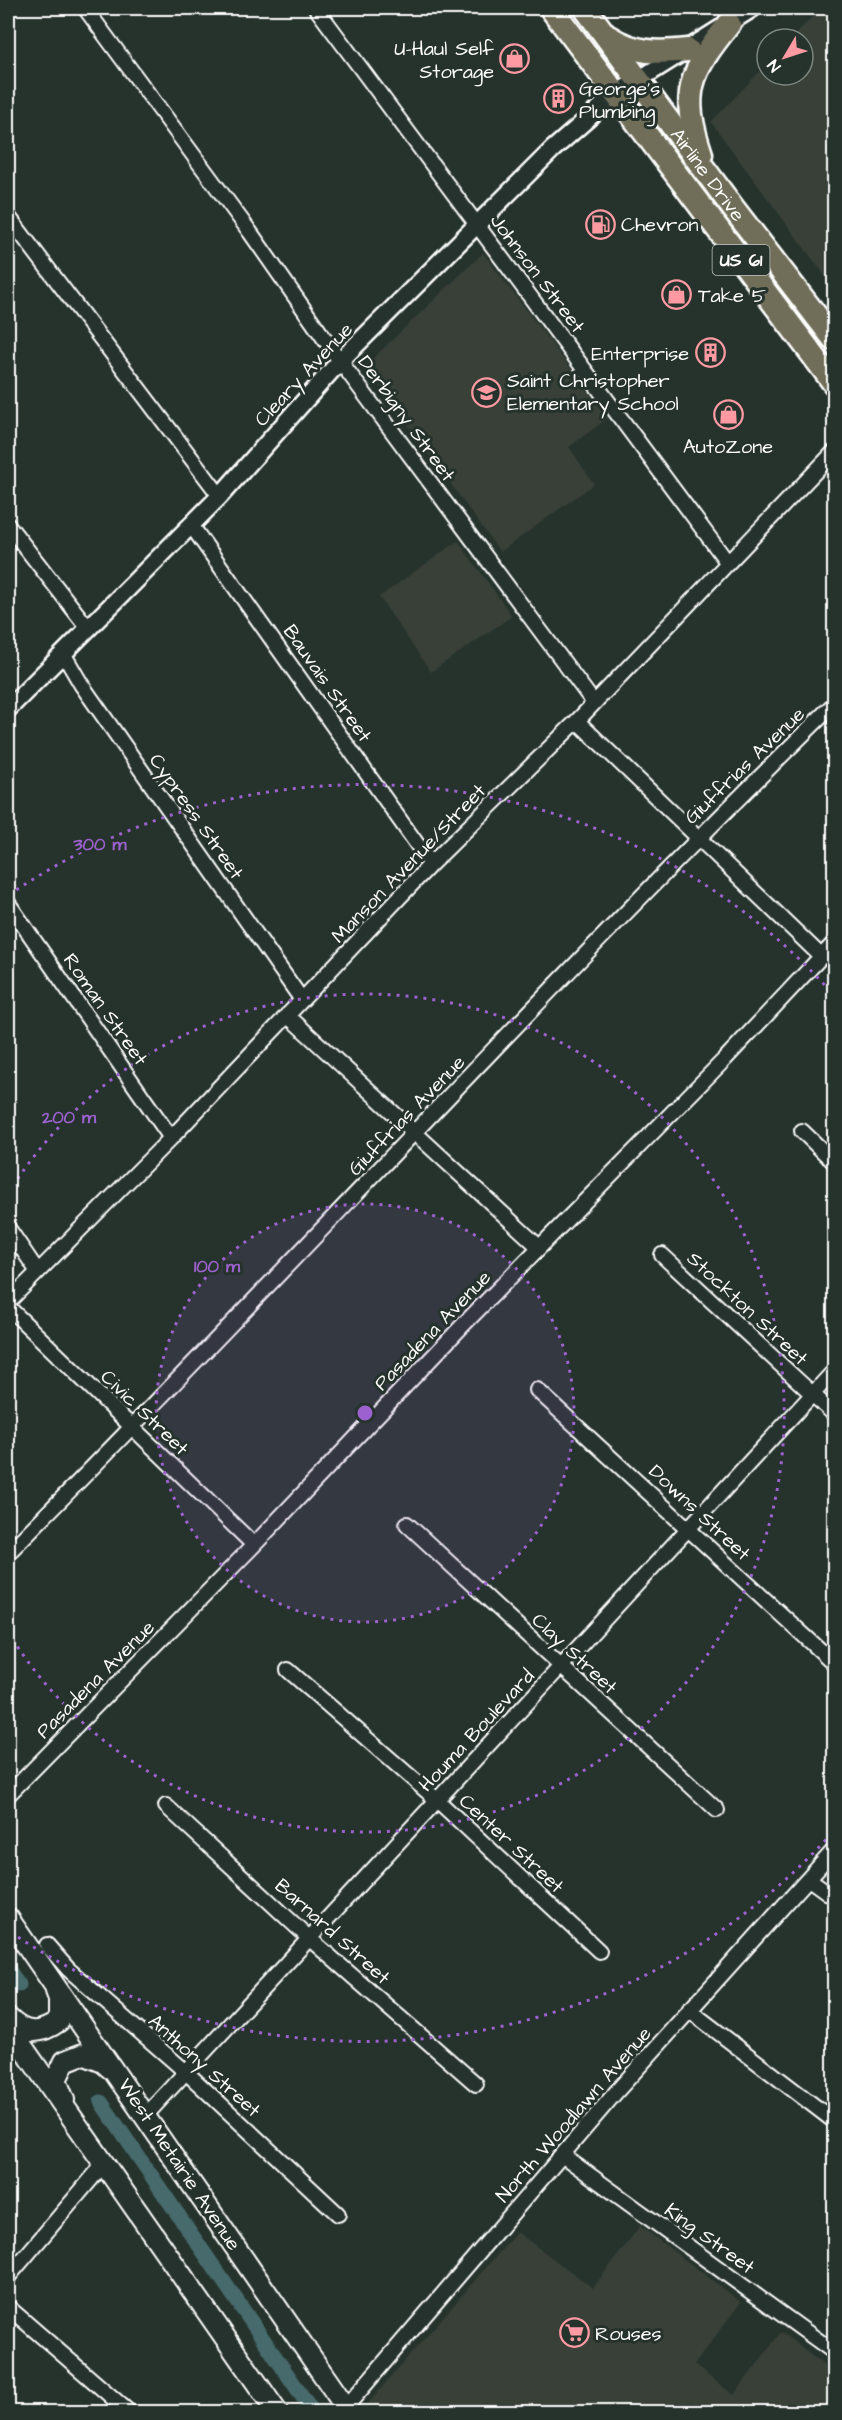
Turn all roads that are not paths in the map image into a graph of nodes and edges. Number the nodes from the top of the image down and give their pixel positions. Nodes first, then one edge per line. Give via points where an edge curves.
1 (85, 8) edge
2 (315, 8) edge
3 (551, 8) edge
4 (585, 8) edge
5 (753, 8) edge
6 (729, 24) junction
7 (605, 34) junction
8 (688, 50) junction
9 (640, 79) junction
10 (616, 94) junction
11 (708, 172) junction
12 (8, 216) edge
13 (478, 224) junction
14 (834, 339) edge
15 (340, 361) junction
16 (834, 384) edge
17 (834, 452) edge
18 (220, 496) junction
19 (8, 525) edge
20 (191, 525) junction
21 (728, 563) junction
22 (88, 628) junction
23 (63, 653) junction
24 (594, 704) junction
25 (834, 704) edge
26 (8, 709) edge
27 (577, 721) junction
28 (698, 837) junction
29 (431, 864) junction
30 (8, 903) edge
31 (834, 943) edge
32 (822, 957) junction
33 (302, 1000) junction
34 (287, 1015) junction
35 (802, 1131) dead end
36 (416, 1133) junction
37 (171, 1138) junction
38 (834, 1162) edge
39 (8, 1228) edge
40 (539, 1247) junction
41 (662, 1255) dead end
42 (38, 1272) junction
43 (8, 1302) edge
44 (8, 1307) edge
45 (834, 1371) edge
46 (537, 1390) dead end
47 (813, 1394) junction
48 (834, 1414) edge
49 (134, 1427) junction
50 (407, 1524) dead end
51 (689, 1528) junction
52 (255, 1545) junction
53 (8, 1553) edge
54 (834, 1663) edge
55 (562, 1667) junction
56 (288, 1670) dead end
57 (8, 1795) edge
58 (437, 1800) junction
59 (166, 1806) dead end
60 (717, 1810) dead end
61 (834, 1850) edge
62 (809, 1879) junction
63 (834, 1897) edge
64 (8, 1918) edge
65 (310, 1939) junction
66 (47, 1945) dead end
67 (599, 1951) dead end
68 (49, 1977) junction
69 (689, 2010) junction
70 (8, 2018) edge
71 (8, 2026) edge
72 (186, 2072) junction
73 (121, 2080) junction
74 (476, 2084) dead end
75 (146, 2115) junction
76 (73, 2121) junction
77 (834, 2121) edge
78 (562, 2155) junction
79 (103, 2165) junction
80 (338, 2214) dead end
81 (8, 2277) edge
82 (8, 2307) edge
83 (834, 2352) edge
84 (348, 2410) edge
85 (129, 2412) edge
86 (277, 2412) edge

1 - 15 street, Derbigny Street
2 - 13 street, Johnson Street
3 - 10 highway, Airline Drive / US 61
4 - 7 highway, Airline Drive / US 61
5 - 6 street, Cleary Avenue
6 - 8 street, Cleary Avenue
6 - 11 highway via 704,55 691,91 689,109
7 - 8 highway via 644,52
7 - 9 highway, Airline Drive / US 61
8 - 9 street, Cleary Avenue
9 - 10 street, Cleary Avenue
9 - 11 highway, Airline Drive / US 61
10 - 13 street, Cleary Avenue via 553,149
10 - 16 highway, Airline Drive / US 61
11 - 14 highway, Airline Drive / US 61
12 - 18 street
13 - 15 street, Cleary Avenue
13 - 21 street, Johnson Street
15 - 18 street, Cleary Avenue
15 - 24 street, Derbigny Street
17 - 21 street, Manson Avenue/Street
18 - 20 street, Cleary Avenue
19 - 22 street
20 - 22 street, Cleary Avenue
20 - 29 street, Bauvais Street
21 - 24 street, Manson Avenue/Street
22 - 23 street, Cleary Avenue
23 - 26 street, Cleary Avenue
23 - 33 street, Cypress Street
24 - 27 street, Manson Avenue/Street
25 - 28 street, Giuffrias Avenue
27 - 28 street
27 - 29 street, Manson Avenue/Street
28 - 32 street
28 - 36 street, Giuffrias Avenue
29 - 33 street, Manson Avenue/Street
30 - 37 street, Roman Street
31 - 32 street, Pasadena Avenue
32 - 40 street, Pasadena Avenue
33 - 34 street, Manson Avenue/Street
34 - 36 street
34 - 37 street, Manson Avenue/Street
35 - 38 street
36 - 40 street
36 - 49 street, Giuffrias Avenue
37 - 42 street, Manson Avenue/Street
39 - 42 street
40 - 52 street, Pasadena Avenue
41 - 47 street, Stockton Street
42 - 43 street, Manson Avenue/Street
44 - 49 street, Civic Street
45 - 47 street, Houma Boulevard
46 - 51 street, Downs Street
47 - 48 street, Stockton Street
47 - 51 street, Houma Boulevard
49 - 52 street, Civic Street
49 - 53 street, Giuffrias Avenue
50 - 55 street, Clay Street
51 - 54 street, Downs Street
51 - 55 street, Houma Boulevard
52 - 57 street, Pasadena Avenue
55 - 58 street, Houma Boulevard
55 - 60 street, Clay Street
56 - 58 street, Center Street
58 - 65 street, Houma Boulevard
58 - 67 street, Center Street
59 - 65 street, Barnard Street
61 - 62 street, North Woodlawn Avenue
62 - 63 street
62 - 69 street, North Woodlawn Avenue
64 - 68 main road, West Metairie Avenue
65 - 72 street, Houma Boulevard
65 - 74 street, Barnard Street
66 - 72 street, Anthony Street via 68,1970
68 - 70 main road via 59,1999 59,2021 46,2031 31,2033
68 - 73 main road, West Metairie Avenue
69 - 77 street
69 - 78 street, North Woodlawn Avenue
71 - 76 main road
72 - 75 street, Houma Boulevard
72 - 80 street, Anthony Street
73 - 75 main road, West Metairie Avenue
73 - 76 main road via 103,2062 83,2054 65,2061 56,2079
75 - 84 main road, West Metairie Avenue
76 - 79 main road
78 - 83 street, King Street
78 - 84 street, North Woodlawn Avenue
79 - 81 street
79 - 86 main road
82 - 85 street

